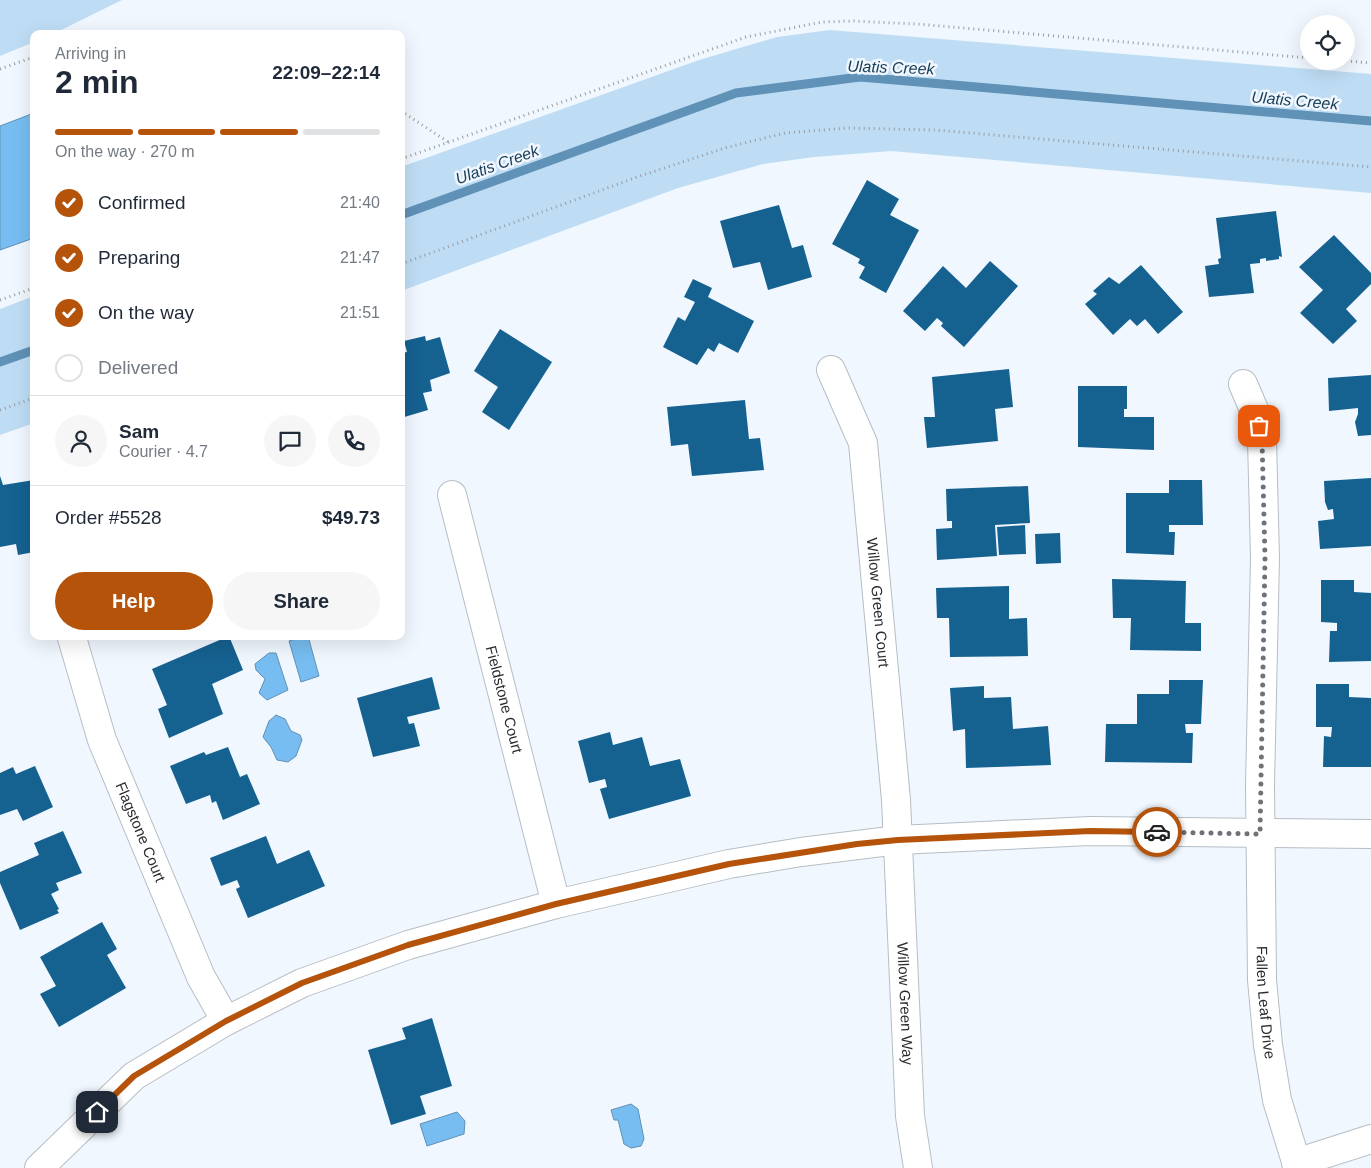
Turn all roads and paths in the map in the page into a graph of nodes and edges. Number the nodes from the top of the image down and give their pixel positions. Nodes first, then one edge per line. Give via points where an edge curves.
1 (1300, 57) edge
2 (30, 58) edge
3 (1355, 62) edge
4 (1371, 63) edge
5 (0, 69) edge
6 (405, 114) edge
7 (448, 142) junction
8 (405, 158) edge
9 (1371, 167) edge
10 (405, 263) edge
11 (30, 289) edge
12 (0, 300) edge
13 (831, 370) dead end
14 (1243, 384) dead end
15 (30, 399) edge
16 (0, 410) edge
17 (452, 496) dead end
18 (73, 640) edge
19 (1260, 834) junction
20 (1371, 834) edge
21 (898, 840) junction
22 (556, 904) junction
23 (226, 1021) junction
24 (1371, 1139) edge
25 (1297, 1165) edge
26 (38, 1168) edge
27 (918, 1168) edge

1 - 7 path via 917,24 822,22 746,37
2 - 5 path
3 - 4 path
6 - 7 path
7 - 8 path
9 - 10 path via 935,130 848,128 785,133 728,147 640,176
11 - 12 path
13 - 21 street, Willow Green Court via 863,443
14 - 19 street, Fallen Leaf Drive via 1262,440 1265,558
15 - 16 path
17 - 22 street, Fieldstone Court
18 - 23 street, Flagstone Court via 102,740 200,977
19 - 20 street
19 - 21 street via 1090,831
19 - 25 street, Fallen Leaf Drive via 1262,980 1268,1044 1278,1100
21 - 22 street via 729,864
21 - 27 street, Willow Green Way via 910,1116
22 - 23 street via 408,945 329,973
23 - 26 street via 134,1076
24 - 25 street

